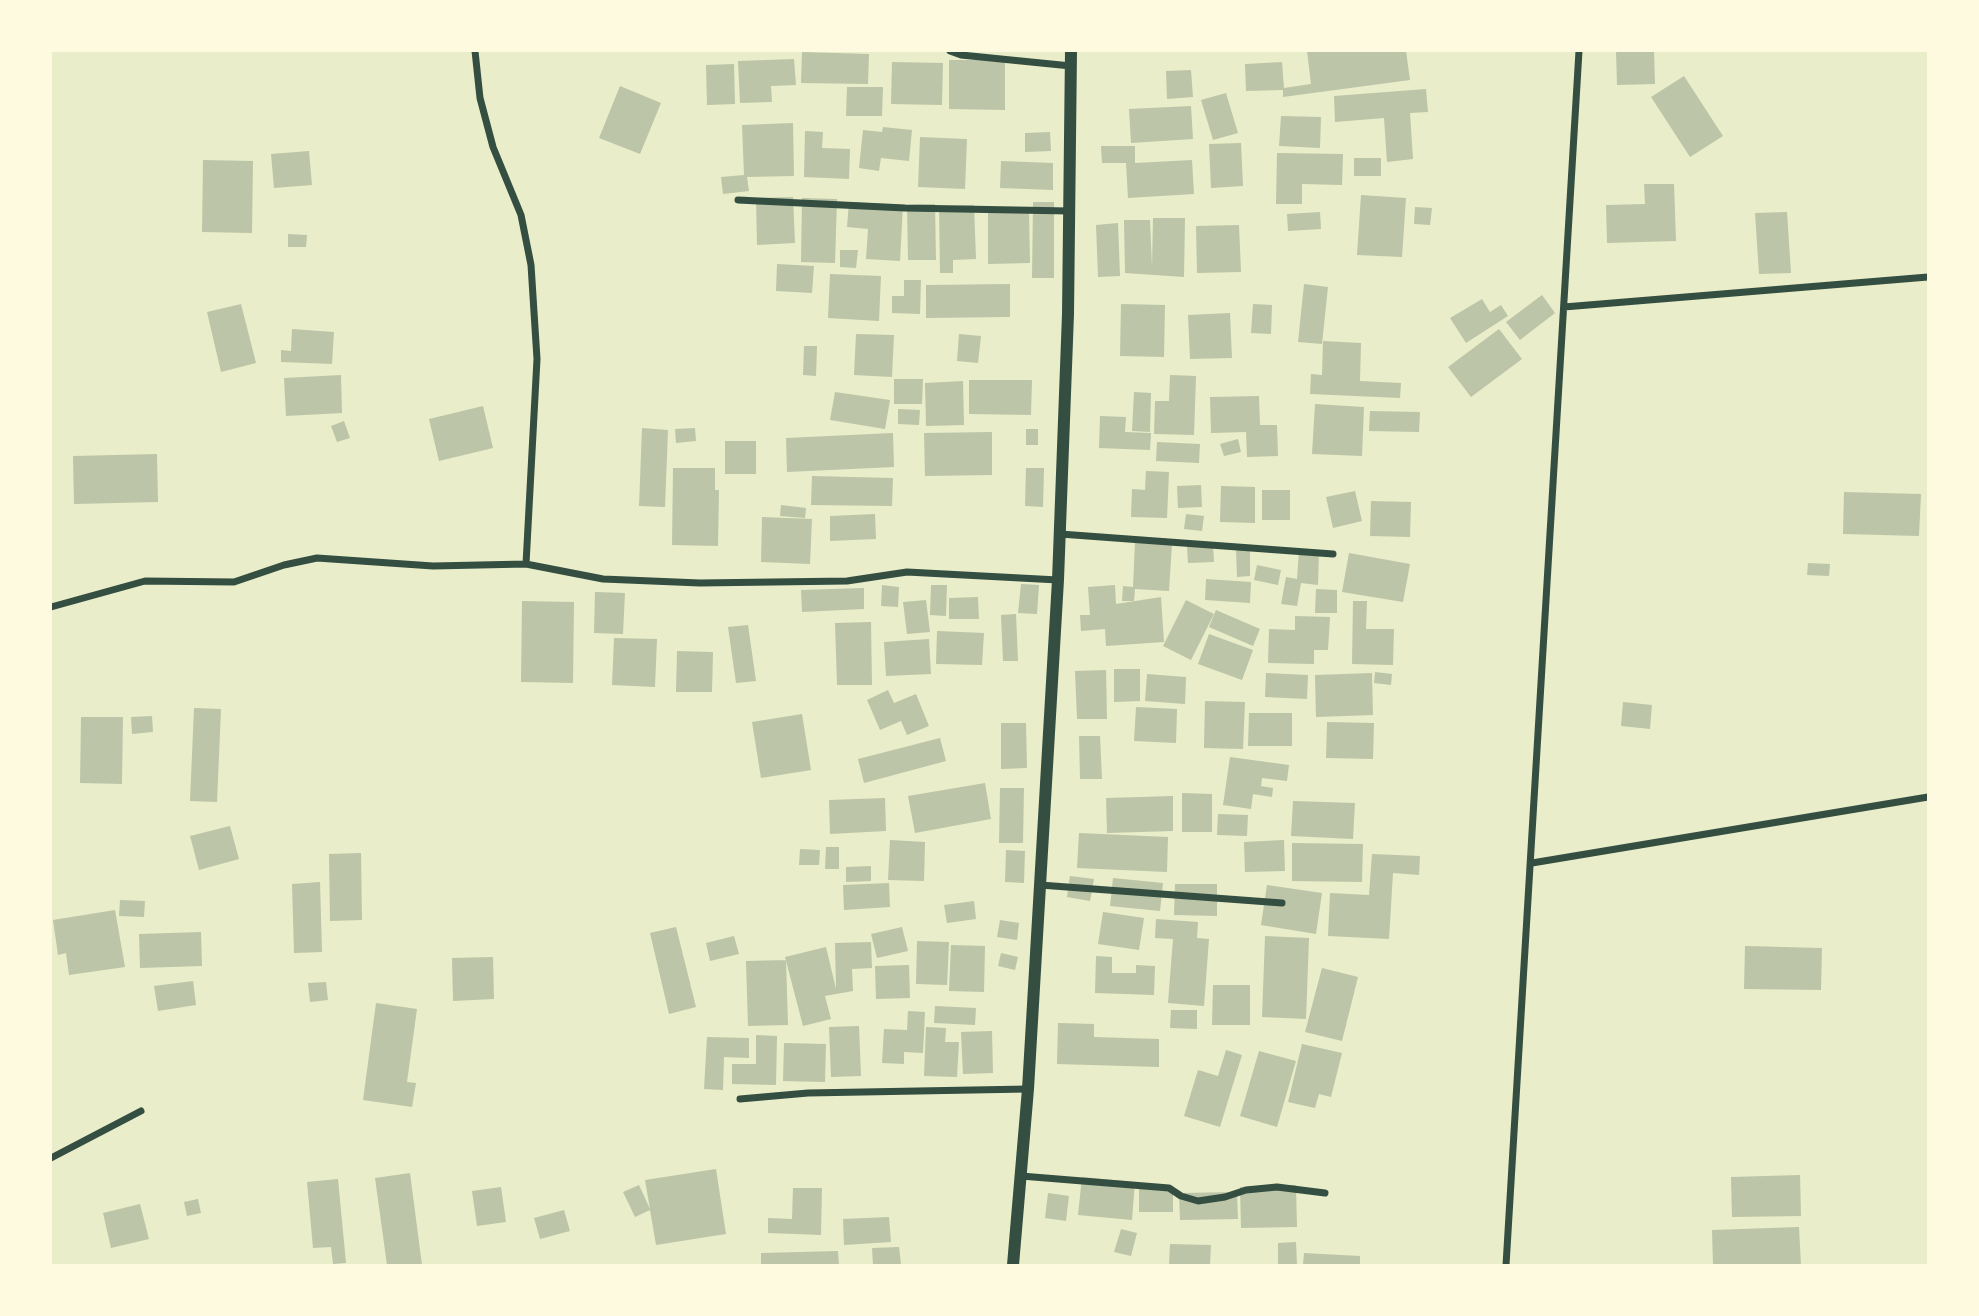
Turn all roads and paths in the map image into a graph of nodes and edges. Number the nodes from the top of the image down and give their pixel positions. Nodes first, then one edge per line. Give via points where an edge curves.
1 (475, 51) edge
2 (950, 51) edge
3 (1071, 51) edge
4 (1580, 51) edge
5 (1071, 66) junction
6 (738, 200) dead end
7 (1070, 211) junction
8 (1928, 277) edge
9 (1564, 307) junction
10 (1060, 534) junction
11 (1333, 554) dead end
12 (526, 564) junction
13 (1058, 580) junction
14 (51, 607) edge
15 (1928, 797) edge
16 (1532, 863) junction
17 (1040, 885) junction
18 (1282, 903) dead end
19 (1028, 1089) junction
20 (740, 1100) dead end
21 (141, 1111) dead end
22 (51, 1158) edge
23 (1021, 1176) junction
24 (1325, 1193) dead end
25 (1013, 1265) edge
26 (1506, 1265) edge

1 - 12 street via 480,98 493,147 521,215 531,265 537,359
2 - 5 street
3 - 5 street
4 - 9 street
5 - 7 street
6 - 7 street
7 - 10 street
8 - 9 street
9 - 16 street
10 - 11 street
10 - 13 street
12 - 13 street via 603,579 700,583 847,581 907,572
12 - 14 street via 433,566 317,558 234,582 145,581
13 - 17 street
15 - 16 street
16 - 26 street
17 - 18 street
17 - 19 street
19 - 20 street via 808,1093
19 - 23 street
21 - 22 street
23 - 24 street via 1169,1188 1198,1201 1277,1187
23 - 25 street

